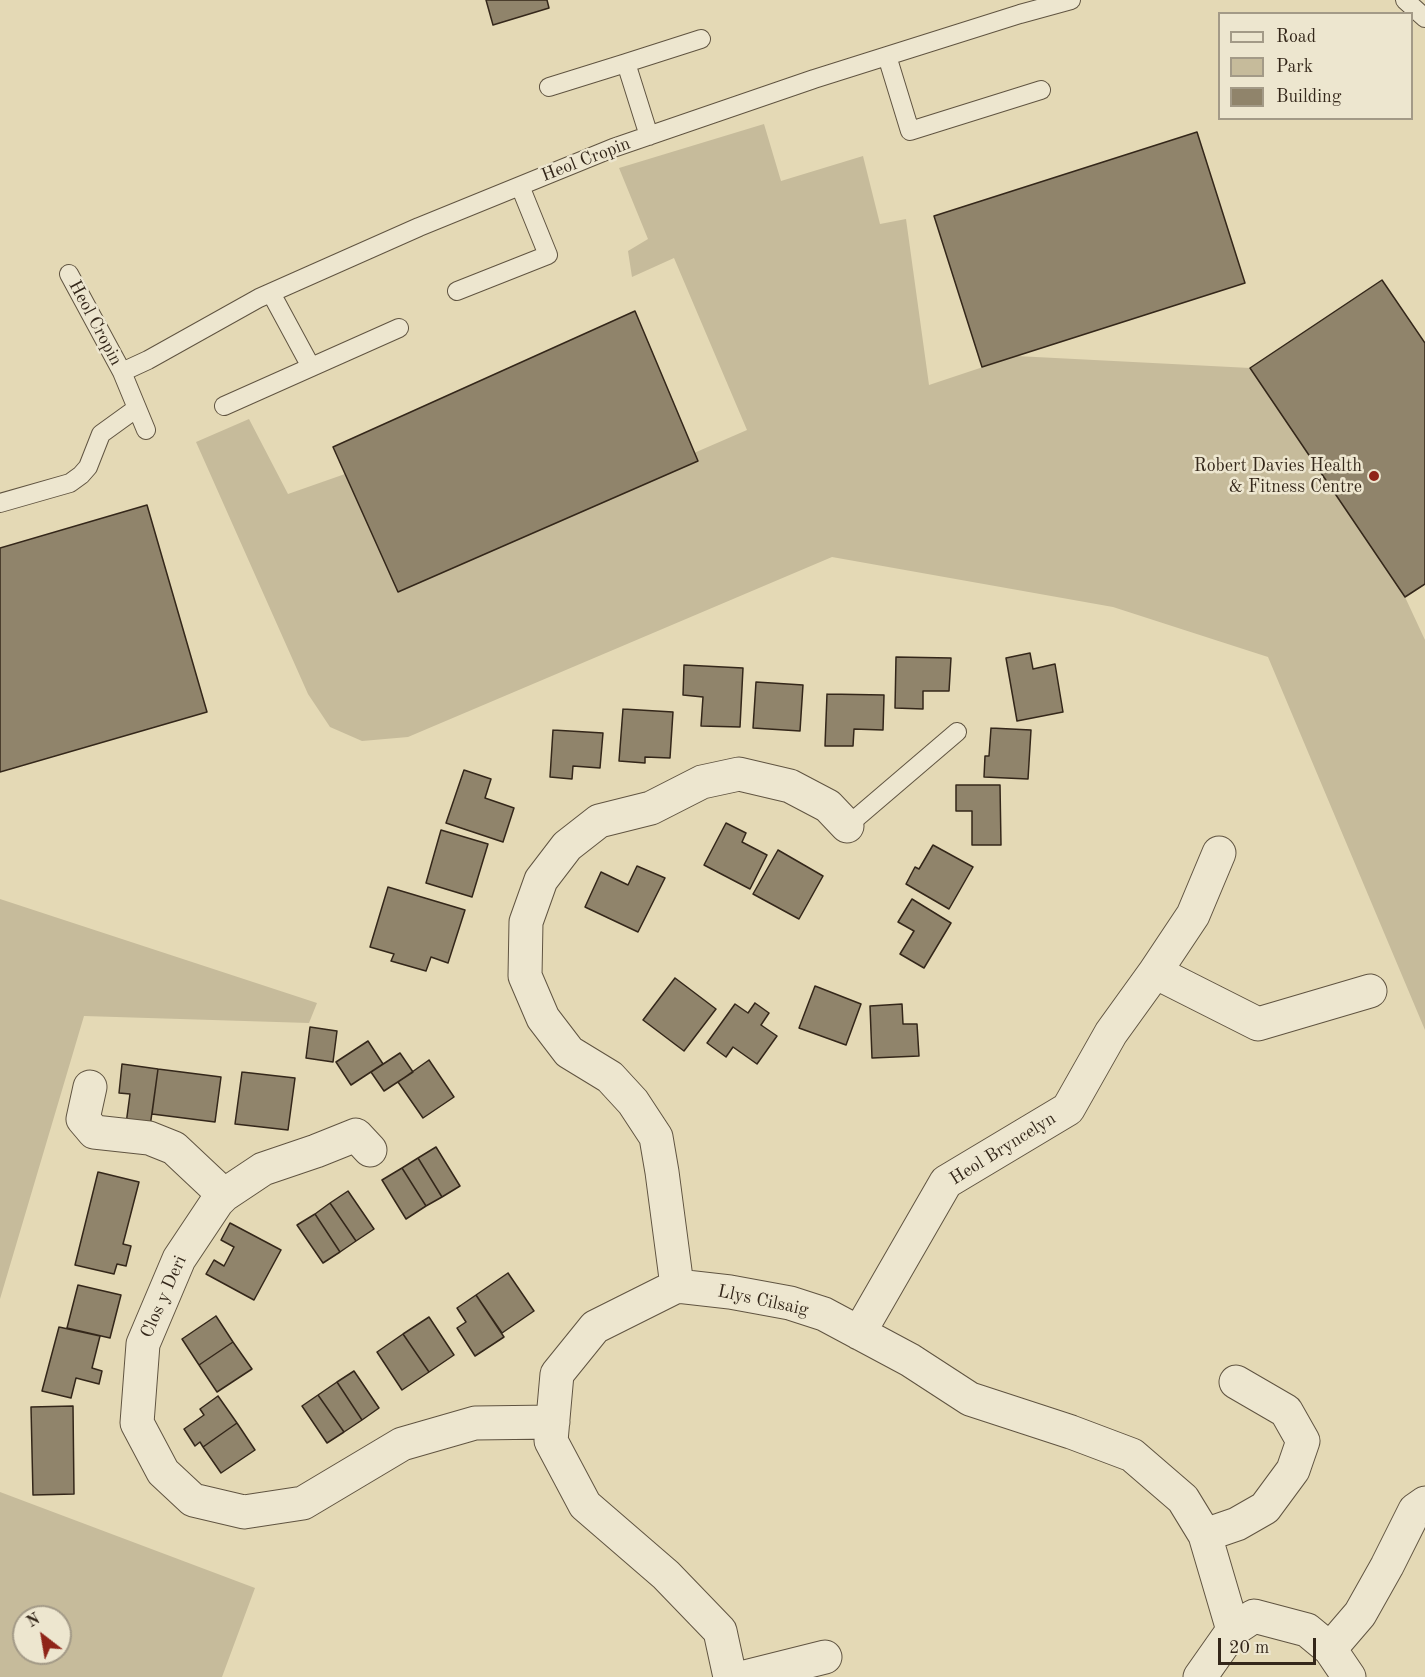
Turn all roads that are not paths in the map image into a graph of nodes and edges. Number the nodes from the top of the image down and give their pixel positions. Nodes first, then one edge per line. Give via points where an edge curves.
1 (1071, 0) edge
2 (1406, 0) edge
3 (1018, 7) edge
4 (1425, 18) edge
5 (701, 39) dead end
6 (887, 57) junction
7 (626, 63) junction
8 (549, 87) dead end
9 (1041, 90) dead end
10 (649, 136) junction
11 (520, 186) junction
12 (69, 274) dead end
13 (457, 291) dead end
14 (271, 293) junction
15 (399, 328) dead end
16 (310, 367) junction
17 (122, 372) junction
18 (224, 406) dead end
19 (137, 408) junction
20 (146, 429) dead end
21 (0, 503) edge
22 (957, 732) dead end
23 (847, 826) joint
24 (1219, 853) dead end
25 (1155, 972) junction
26 (1370, 991) dead end
27 (90, 1087) dead end
28 (370, 1150) dead end
29 (224, 1195) junction
30 (677, 1286) junction
31 (859, 1333) junction
32 (1236, 1382) dead end
33 (553, 1422) junction
34 (1425, 1503) edge
35 (1205, 1535) junction
36 (1233, 1630) junction
37 (1330, 1649) junction
38 (825, 1657) dead end
39 (730, 1677) edge
40 (745, 1677) edge
41 (1200, 1677) edge
42 (1349, 1677) edge

1 - 3 lane, Heol Cropin
2 - 4 lane
3 - 6 lane, Heol Cropin
5 - 7 lane
6 - 9 lane via 910,130
6 - 10 lane, Heol Cropin
7 - 8 lane
7 - 10 lane
10 - 11 lane, Heol Cropin
11 - 13 lane via 548,255
11 - 14 lane, Heol Cropin
12 - 17 lane, Heol Cropin
14 - 16 lane
14 - 17 lane, Heol Cropin
15 - 16 lane
16 - 18 lane
17 - 19 lane, Heol Cropin
19 - 20 lane, Heol Cropin
19 - 21 lane via 101,434 81,476 70,483
22 - 23 lane
23 - 30 street via 828,806 790,786 739,774 702,782 651,808 599,821 567,846 541,880 526,922 525,976 543,1018 569,1052 610,1077 633,1102 656,1137
24 - 25 street, Heol Bryncelyn via 1193,915
25 - 26 street via 1258,1024
25 - 31 street, Heol Bryncelyn via 1111,1033 1068,1109 946,1182
27 - 29 street via 83,1119 94,1132 149,1138 174,1148
28 - 29 street, Clos y Deri via 356,1135 262,1169
29 - 33 street, Clos y Deri via 179,1258 143,1344 137,1423 163,1472 194,1500 244,1512 303,1503 402,1444 475,1423
30 - 31 street, Llys Cilsaig via 790,1303 824,1314
30 - 33 street via 595,1327 557,1374
31 - 35 street, Llys Cilsaig via 970,1399 1132,1455 1183,1499
32 - 35 street via 1286,1411 1303,1441 1293,1470 1265,1508 1237,1524
33 - 39 street via 551,1441 585,1505 666,1575 720,1630
34 - 37 street via 1414,1510 1360,1614
35 - 36 street, Llys Cilsaig
36 - 37 street via 1254,1617 1307,1630
36 - 41 street
37 - 42 street
38 - 40 street

